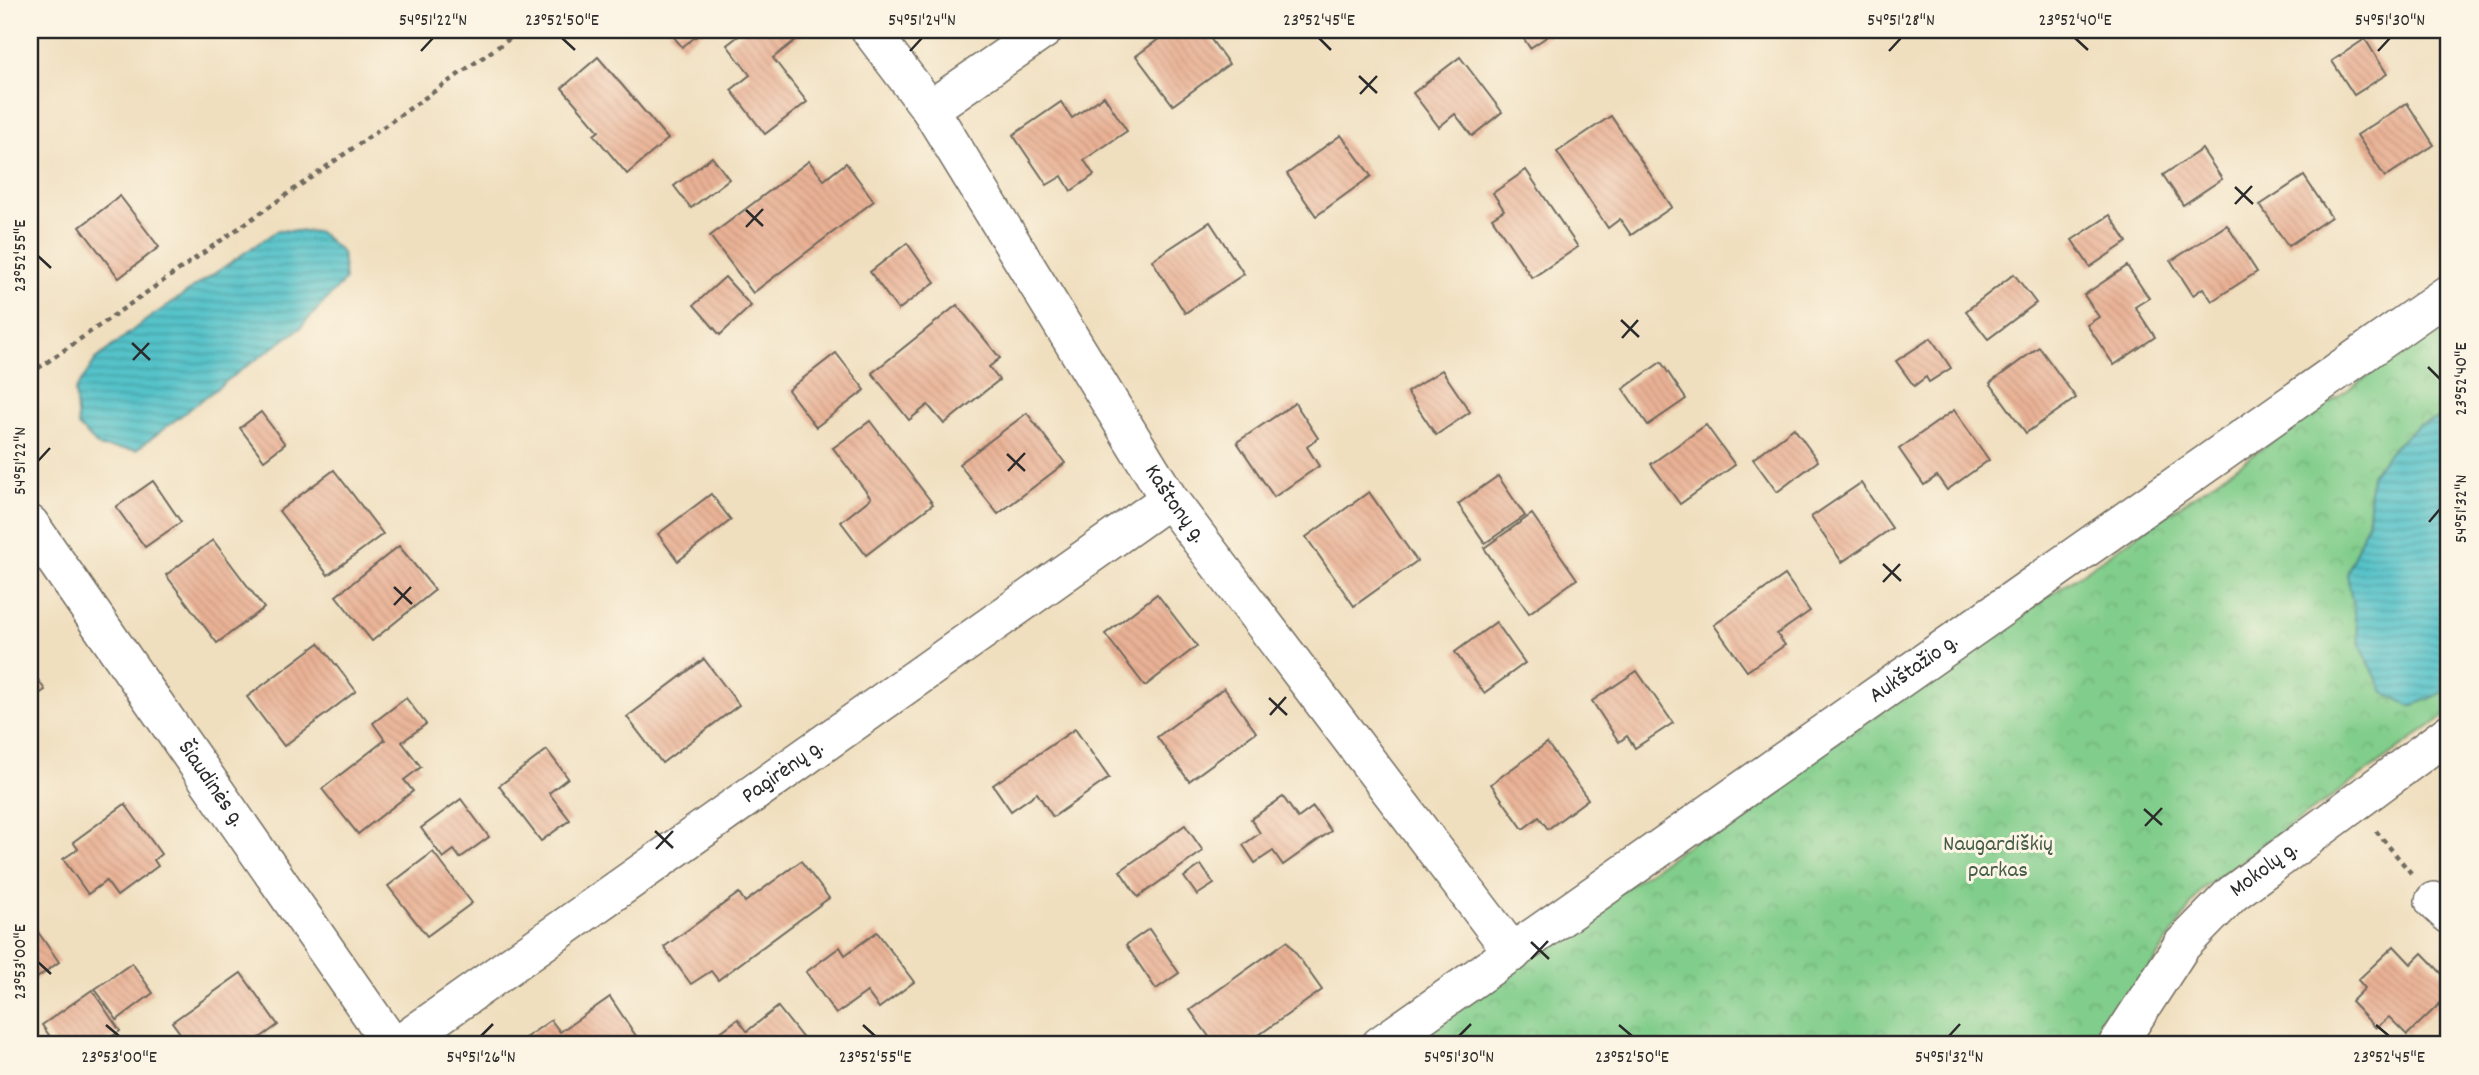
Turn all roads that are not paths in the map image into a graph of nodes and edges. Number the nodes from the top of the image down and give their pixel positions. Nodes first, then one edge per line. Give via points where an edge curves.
1 (870, 30) edge
2 (1044, 30) edge
3 (930, 109) junction
4 (2449, 293) edge
5 (1169, 499) junction
6 (30, 524) edge
7 (2449, 733) edge
8 (1513, 953) junction
9 (392, 1045) edge
10 (398, 1045) edge
11 (1380, 1045) edge
12 (2117, 1045) edge

1 - 3 street, Kaštonų g.
2 - 3 street
3 - 5 street, Kaštonų g.
4 - 8 street, Aukštažio g.
5 - 8 street, Kaštonų g.
5 - 10 street, Pagirėnų g.
6 - 9 street, Šiaudinės g.
7 - 12 street, Mokolų g. via 2232,894 2182,945
8 - 11 street, Aukštažio g.

